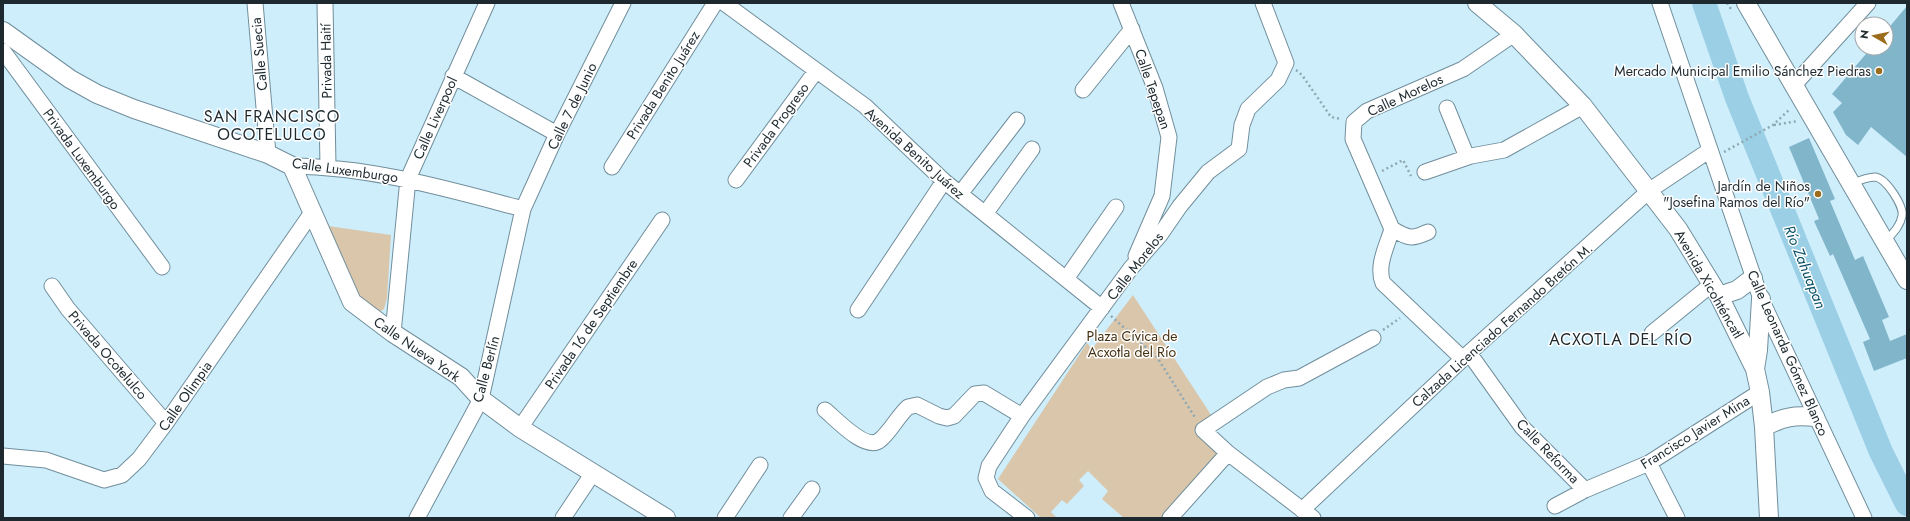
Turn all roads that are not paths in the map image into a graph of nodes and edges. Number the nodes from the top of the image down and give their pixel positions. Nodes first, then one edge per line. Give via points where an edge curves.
1 (255, 3) edge
2 (325, 3) edge
3 (623, 3) edge
4 (714, 3) edge
5 (724, 3) edge
6 (1121, 3) edge
7 (1263, 3) edge
8 (1477, 3) edge
9 (1660, 3) edge
10 (1746, 3) edge
11 (1868, 3) edge
12 (482, 4) edge
13 (1132, 29) junction
14 (3, 31) edge
15 (1514, 34) junction
16 (3, 51) edge
17 (816, 71) junction
18 (453, 76) junction
19 (1083, 90) dead end
20 (1798, 92) junction
21 (1583, 106) junction
22 (1447, 108) dead end
23 (1017, 120) dead end
24 (557, 134) junction
25 (1032, 149) dead end
26 (1716, 152) junction
27 (268, 154) junction
28 (1468, 157) junction
29 (292, 166) junction
30 (328, 166) junction
31 (612, 167) dead end
32 (1424, 172) road end
33 (408, 179) junction
34 (736, 180) dead end
35 (944, 181) junction
36 (1851, 184) junction
37 (1650, 190) junction
38 (960, 194) junction
39 (1116, 207) dead end
40 (523, 209) junction
41 (313, 211) junction
42 (985, 214) junction
43 (662, 220) dead end
44 (1392, 229) junction
45 (1428, 232) dead end
46 (1885, 242) junction
47 (162, 267) dead end
48 (1131, 268) junction
49 (1906, 277) edge
50 (1753, 278) junction
51 (1066, 279) junction
52 (52, 286) dead end
53 (1716, 290) junction
54 (1761, 299) junction
55 (1102, 308) junction
56 (858, 310) dead end
57 (393, 333) junction
58 (1652, 333) dead end
59 (1373, 338) road end
60 (1466, 356) junction
61 (1755, 370) junction
62 (1760, 392) junction
63 (481, 399) junction
64 (825, 410) dead end
65 (1022, 416) junction
66 (1815, 417) junction
67 (166, 423) junction
68 (1764, 427) junction
69 (520, 428) junction
70 (1228, 453) junction
71 (3, 456) edge
72 (1649, 463) junction
73 (760, 465) dead end
74 (594, 473) junction
75 (812, 489) dead end
76 (1585, 490) junction
77 (1555, 506) dead end
78 (1308, 514) edge
79 (417, 518) edge
80 (563, 518) edge
81 (666, 518) edge
82 (725, 518) edge
83 (791, 518) edge
84 (1027, 518) edge
85 (1170, 518) edge
86 (1677, 518) edge
87 (1769, 518) edge
88 (1864, 518) edge

1 - 27 street, Calle Suecia
2 - 30 street, Privada Haití
3 - 24 street, Calle 7 de Junio
4 - 31 street, Privada Benito Juárez
5 - 17 street, Avenida Benito Juárez
6 - 13 street, Calle Tepepan
7 - 48 street, Calle Morelos via 1286,62 1278,80 1248,109 1242,125 1239,150 1208,172
8 - 15 street, Avenida Xicohténcatl
9 - 26 street, Calle Leonarda Gómez Blanco
10 - 20 street
11 - 20 street
12 - 18 street, Calle Liverpool
13 - 19 street
13 - 48 street, Calle Tepepan via 1155,88 1169,137 1162,196
14 - 27 street, Calle Luxemburgo via 70,79 97,94
15 - 21 street, Avenida Xicohténcatl
15 - 44 street, Calle Morelos via 1463,69 1367,111 1354,122 1354,139
16 - 47 street, Privada Luxemburgo
17 - 34 street, Privada Progreso
17 - 35 street, Avenida Benito Juárez via 865,106
18 - 24 street
18 - 33 street, Calle Liverpool
20 - 36 street
21 - 28 street via 1504,150
21 - 37 street, Avenida Xicohténcatl
22 - 28 street
23 - 38 street
24 - 40 street, Calle 7 de Junio
25 - 42 street
26 - 37 street, Calzada Licenciado Fernando Bretón M.
26 - 50 street, Calle Leonarda Gómez Blanco
27 - 29 street, Calle Luxemburgo
28 - 32 street
29 - 30 street, Calle Luxemburgo
29 - 41 street, Calle Nueva York
30 - 33 street, Calle Luxemburgo
33 - 40 street, Calle Luxemburgo
33 - 57 street, Calle Liverpool
35 - 38 street, Avenida Benito Juárez
35 - 56 street
36 - 46 street
36 - 46 lane via 1874,177 1881,178 1902,208 1903,214 1899,225
37 - 53 street, Avenida Xicohténcatl
37 - 60 street, Calzada Licenciado Fernando Bretón M.
38 - 42 street, Avenida Benito Juárez
39 - 51 street
40 - 63 street, Calle Berlín
41 - 57 street, Calle Nueva York via 352,302
41 - 67 street, Calle Olimpia
42 - 51 street, Avenida Benito Juárez
43 - 69 street, Privada 16 de Septiembre
44 - 45 street via 1414,238
44 - 60 street, Calle Reforma via 1380,267 1383,283 1410,311
46 - 49 street
48 - 55 street, Calle Morelos
50 - 53 street via 1737,290
50 - 54 street, Calle Leonarda Gómez Blanco
51 - 55 street, Avenida Benito Juárez
52 - 67 street, Privada Ocotelulco via 68,309
53 - 58 street
53 - 61 street, Avenida Xicohténcatl
54 - 61 street
54 - 66 street, Calle Leonarda Gómez Blanco
55 - 65 street, Calle Morelos
57 - 63 street, Calle Nueva York via 461,377
59 - 70 street via 1299,378 1284,380 1267,387 1203,430
60 - 76 street, Calle Reforma via 1522,427
60 - 78 street, Calzada Licenciado Fernando Bretón M.
61 - 62 street, Avenida Xicohténcatl
62 - 68 street, Avenida Xicohténcatl
62 - 72 street, Francisco Javier Mina
63 - 69 street, Calle Nueva York
63 - 79 street, Calle Berlín
64 - 65 street via 864,442 873,444 880,440 908,407 917,405 947,418 954,416 975,394 984,393
65 - 84 street, Calle Morelos via 989,466 986,478 992,491
66 - 68 street via 1796,415
66 - 88 street, Calle Leonarda Gómez Blanco
67 - 71 street, Calle Olimpia via 139,459 122,475 104,480 46,460
68 - 87 street, Avenida Xicohténcatl
69 - 74 street, Calle Nueva York
70 - 78 street
70 - 85 street
72 - 76 street, Francisco Javier Mina
72 - 86 street
73 - 82 street
74 - 80 street
74 - 81 street, Calle Nueva York
75 - 83 street
76 - 77 street, Francisco Javier Mina

